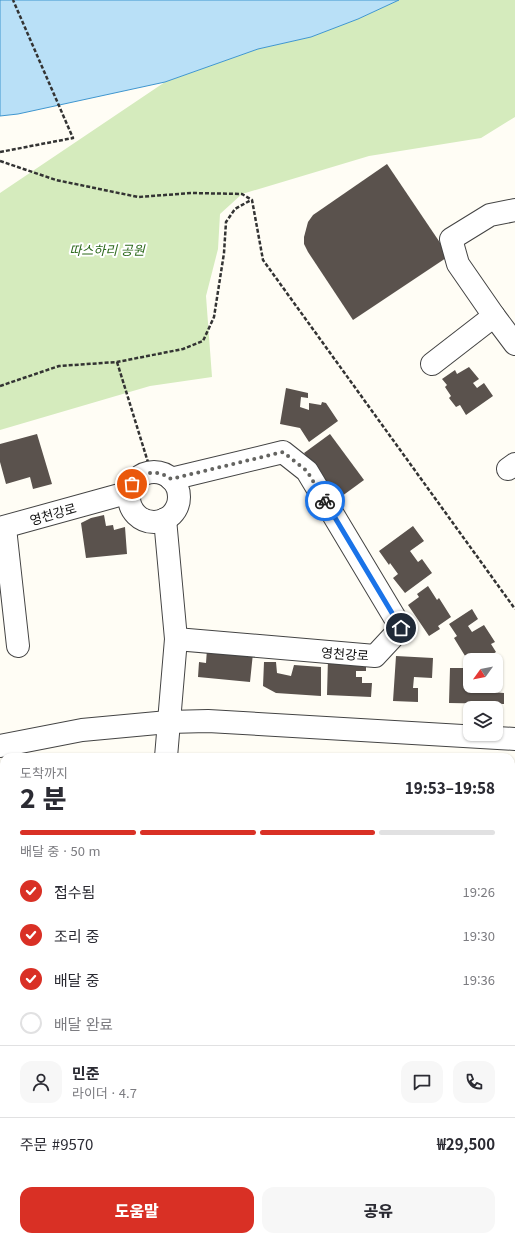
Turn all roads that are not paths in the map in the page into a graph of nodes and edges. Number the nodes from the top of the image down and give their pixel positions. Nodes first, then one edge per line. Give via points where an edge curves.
1 (515, 210) edge
2 (494, 316) junction
3 (515, 344) edge
4 (432, 364) dead end
5 (161, 475) junction
6 (130, 492) junction
7 (166, 519) junction
8 (2, 528) edge
9 (176, 639) junction
10 (18, 646) dead end
11 (168, 722) junction
12 (515, 739) edge
13 (0, 746) edge
14 (166, 753) edge

1 - 2 street via 490,215 451,239 458,264
2 - 3 street
2 - 4 street
5 - 6 street via 144,474 132,484
5 - 7 street via 176,485 179,492 176,508
5 - 9 street, 영천강로 via 283,452 307,471 401,628 375,656
6 - 7 street via 132,507 142,519
6 - 8 street, 영천강로
7 - 9 street
8 - 10 street
9 - 11 street
11 - 12 street via 208,721
11 - 13 street via 82,730
11 - 14 street

